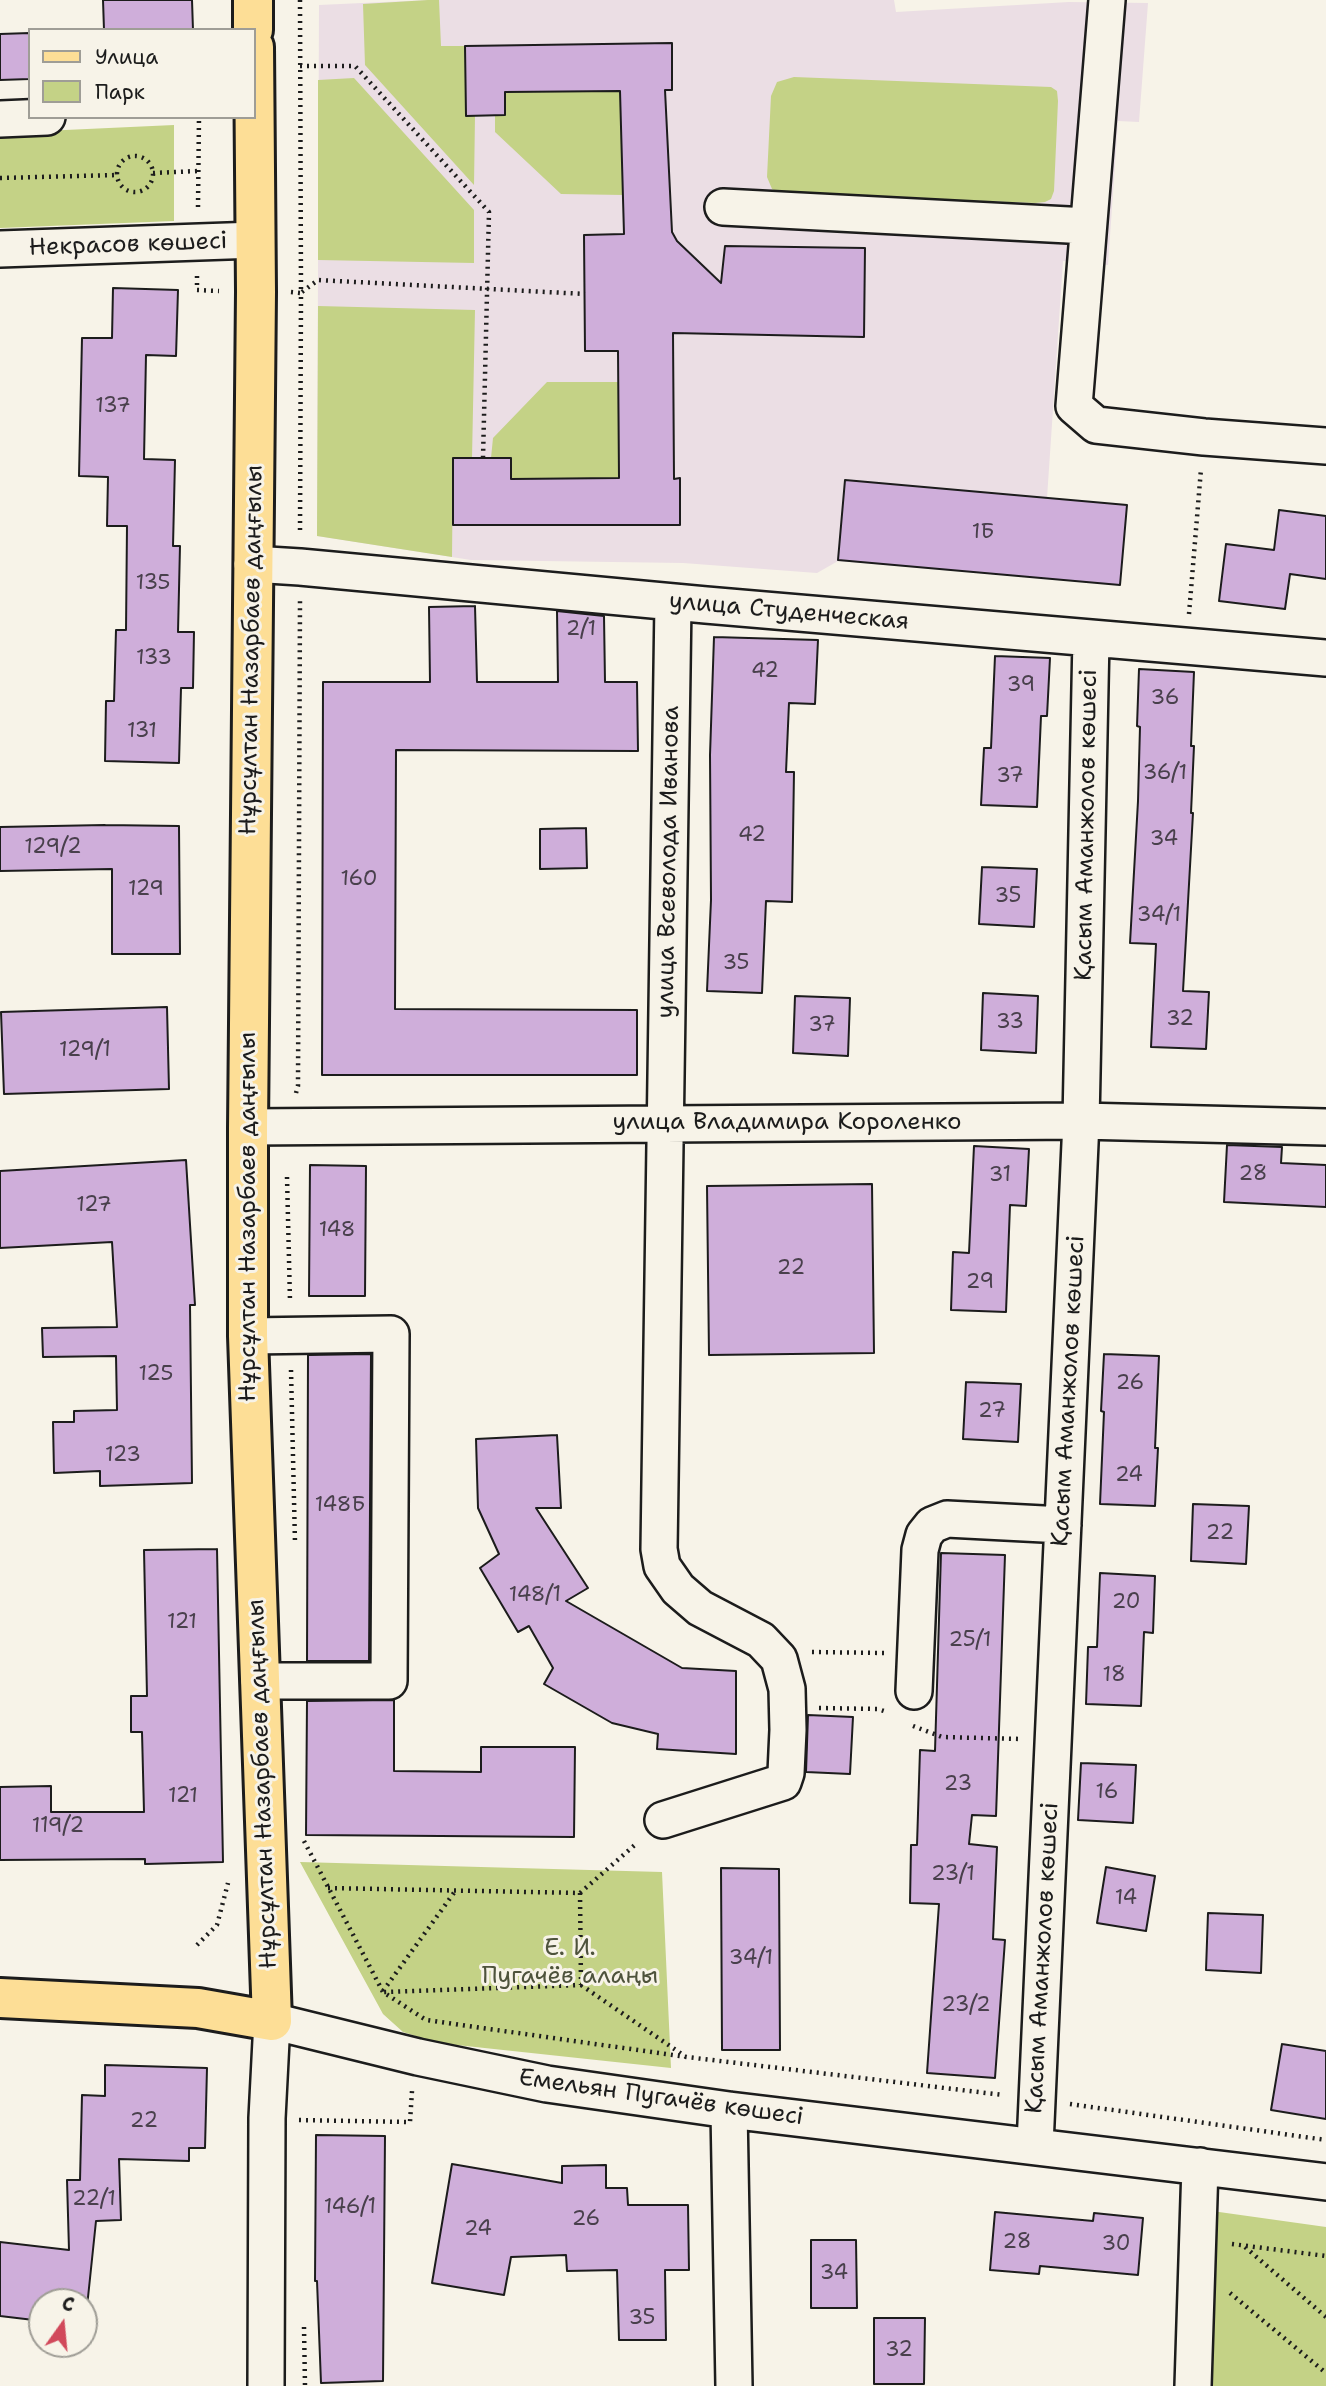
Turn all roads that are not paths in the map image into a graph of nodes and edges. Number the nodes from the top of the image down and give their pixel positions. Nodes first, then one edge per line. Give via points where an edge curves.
1 (253, 0) edge
2 (1107, 0) edge
3 (253, 28) edge
4 (28, 118) edge
5 (0, 119) edge
6 (254, 119) edge
7 (723, 207) dead end
8 (1088, 226) junction
9 (256, 240) junction
10 (0, 249) edge
11 (1326, 446) edge
12 (252, 564) junction
13 (673, 602) junction
14 (1091, 638) junction
15 (1326, 658) edge
16 (1081, 1121) junction
17 (665, 1123) junction
18 (247, 1126) junction
19 (1326, 1127) edge
20 (248, 1336) junction
21 (1063, 1525) junction
22 (259, 1681) junction
23 (915, 1691) dead end
24 (663, 1820) road end
25 (0, 1998) edge
26 (272, 2021) junction
27 (729, 2110) junction
28 (1035, 2145) junction
29 (1200, 2166) junction
30 (1326, 2182) edge
31 (267, 2386) edge
32 (734, 2386) edge
33 (1193, 2386) edge

1 - 3 main road
2 - 8 street
4 - 5 street
6 - 9 main road, Нұрсұлтан Назарбаев даңғылы
7 - 8 street
8 - 11 street via 1074,406 1096,425
9 - 10 street, Некрасов көшесі
9 - 12 main road, Нұрсұлтан Назарбаев даңғылы
12 - 13 street, улица Студенческая
12 - 18 main road, Нұрсұлтан Назарбаев даңғылы
13 - 14 street, улица Студенческая
13 - 17 street, улица Всеволода Иванова
14 - 15 street, улица Студенческая
14 - 16 street, Қасым Аманжолов көшесі
16 - 17 street, улица Владимира Короленко
16 - 19 street, улица Владимира Короленко
16 - 21 street, Қасым Аманжолов көшесі
17 - 18 street, улица Владимира Короленко
17 - 24 street, улица Всеволода Иванова via 662,1566 678,1589 700,1608 761,1640 779,1659 787,1689 783,1782
18 - 20 main road, Нұрсұлтан Назарбаев даңғылы
20 - 22 main road, Нұрсұлтан Назарбаев даңғылы
20 - 22 street via 391,1334 390,1681
21 - 23 street via 947,1519 932,1525 920,1550
21 - 28 street, Қасым Аманжолов көшесі
22 - 26 main road, Нұрсұлтан Назарбаев даңғылы
25 - 26 main road, Емельян Пугачёв көшесі via 198,2008
26 - 27 street, Емельян Пугачёв көшесі via 547,2084
26 - 31 street, Нұрсұлтан Назарбаев даңғылы via 267,2118
27 - 28 street, Емельян Пугачёв көшесі
27 - 32 street
28 - 29 street, Емельян Пугачёв көшесі
29 - 30 street, Емельян Пугачёв көшесі
29 - 33 street

